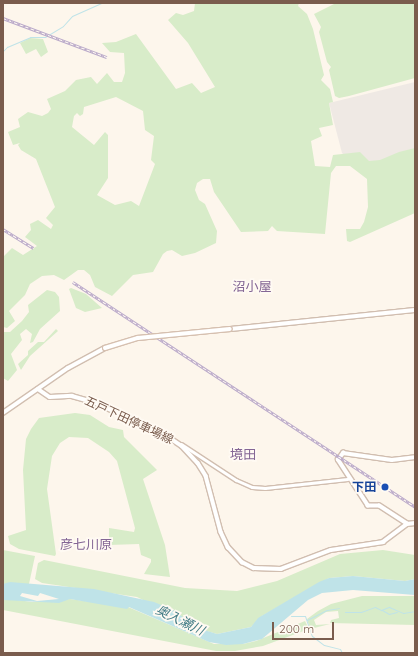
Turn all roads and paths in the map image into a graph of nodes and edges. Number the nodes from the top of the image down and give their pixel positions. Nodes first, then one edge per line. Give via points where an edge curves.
1 (415, 310) edge
2 (38, 389) junction
3 (3, 413) edge
4 (179, 443) junction
5 (202, 457) junction
6 (415, 457) edge
7 (206, 461) junction
8 (198, 462) junction
9 (348, 479) junction
10 (415, 523) edge
11 (407, 524) junction

1 - 2 main road, bridge via 138,338 105,348 68,368
2 - 3 main road
2 - 4 main road, 五戸下田停車場線 via 45,396 72,396 88,400 161,432
4 - 5 street
4 - 8 main road, 五戸下田停車場線
5 - 7 street
5 - 8 street
6 - 9 main road via 392,460 343,453 338,460
7 - 8 street
7 - 9 street via 242,483 260,488
8 - 11 main road, 五戸下田停車場線 via 209,484 225,542 236,557 254,568 281,569 331,550 383,542
9 - 11 main road via 368,506 379,506
10 - 11 main road

